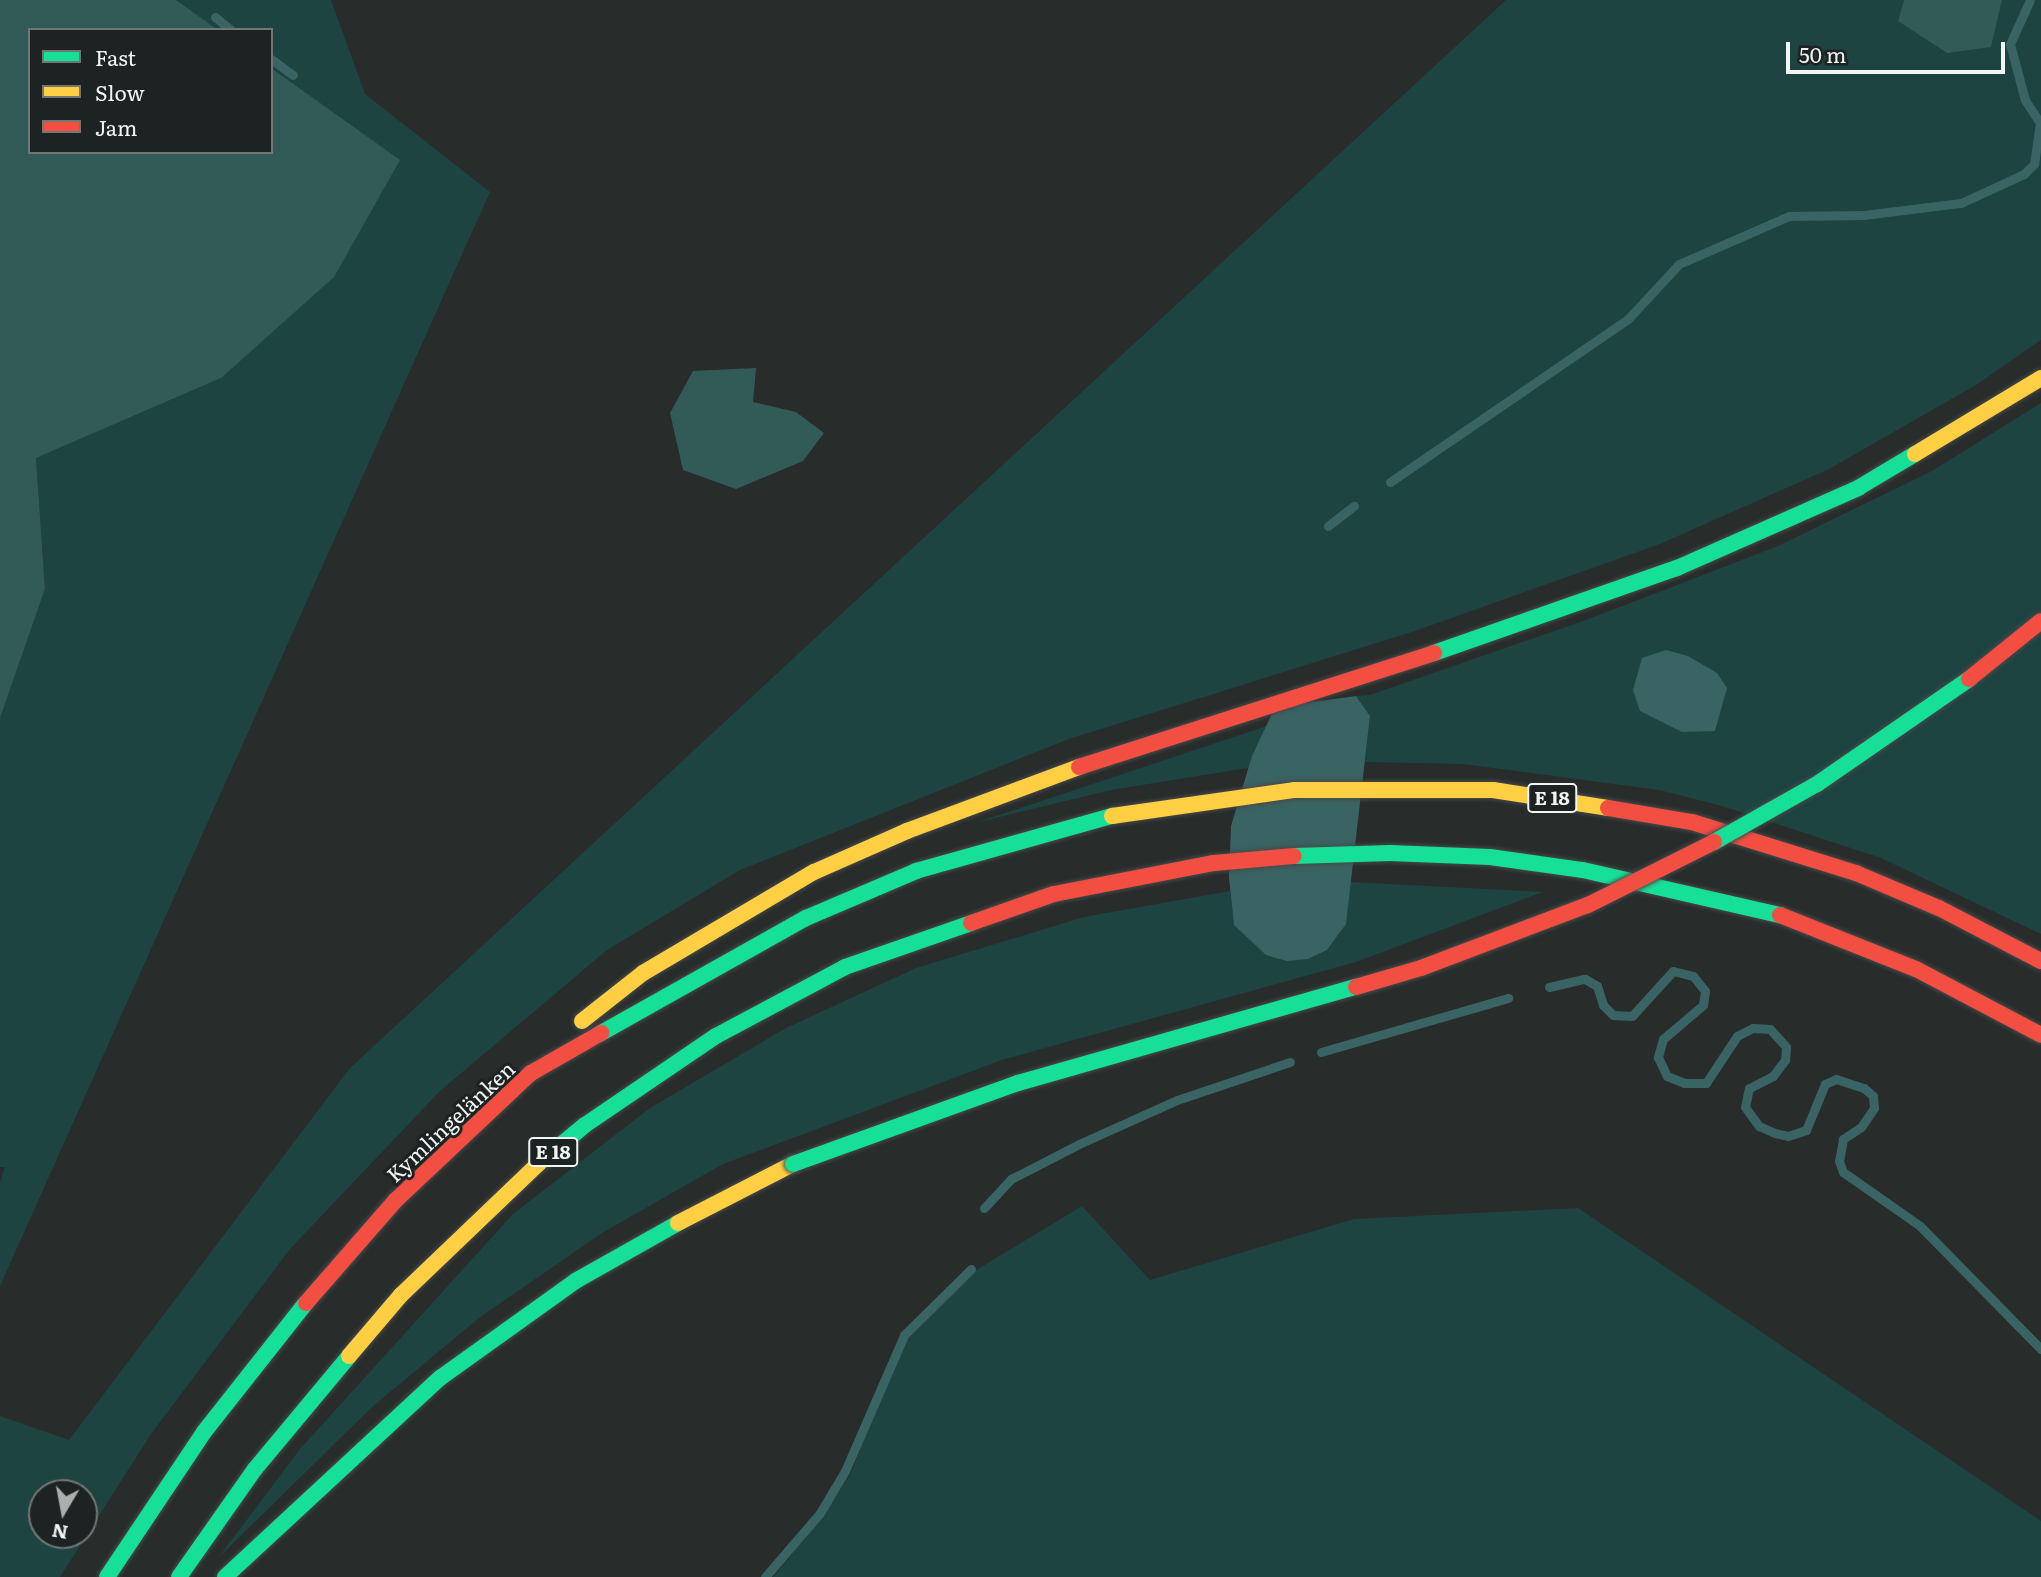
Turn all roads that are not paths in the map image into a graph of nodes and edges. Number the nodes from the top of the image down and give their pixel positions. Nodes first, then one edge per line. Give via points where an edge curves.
1 (2041, 378) edge
2 (2041, 621) edge
3 (2041, 961) edge
4 (2041, 1035) edge
5 (531, 1073) junction
6 (107, 1577) edge
7 (178, 1577) edge
8 (225, 1577) edge

1 - 5 highway via 1931,448 1774,527 1592,600 1135,746 814,872 643,972 584,1019
2 - 8 highway, bridge via 1958,688 1817,784 1662,872 1588,905 1421,968 1018,1083 793,1164 588,1273 498,1335 440,1378 346,1461
3 - 5 highway, Kymlingelänken / E 18 via 1939,908 1856,873 1679,819 1493,790 1295,790 1122,813 916,871 807,918
4 - 7 highway, E 18, bridge via 1916,969 1831,932 1669,885 1557,866 1490,857 1390,853 1296,856 1214,863 1054,894 845,967 716,1036 585,1125 516,1182 401,1295 255,1469
5 - 6 highway, Kymlingelänken / E 18 via 396,1200 295,1315 204,1432

